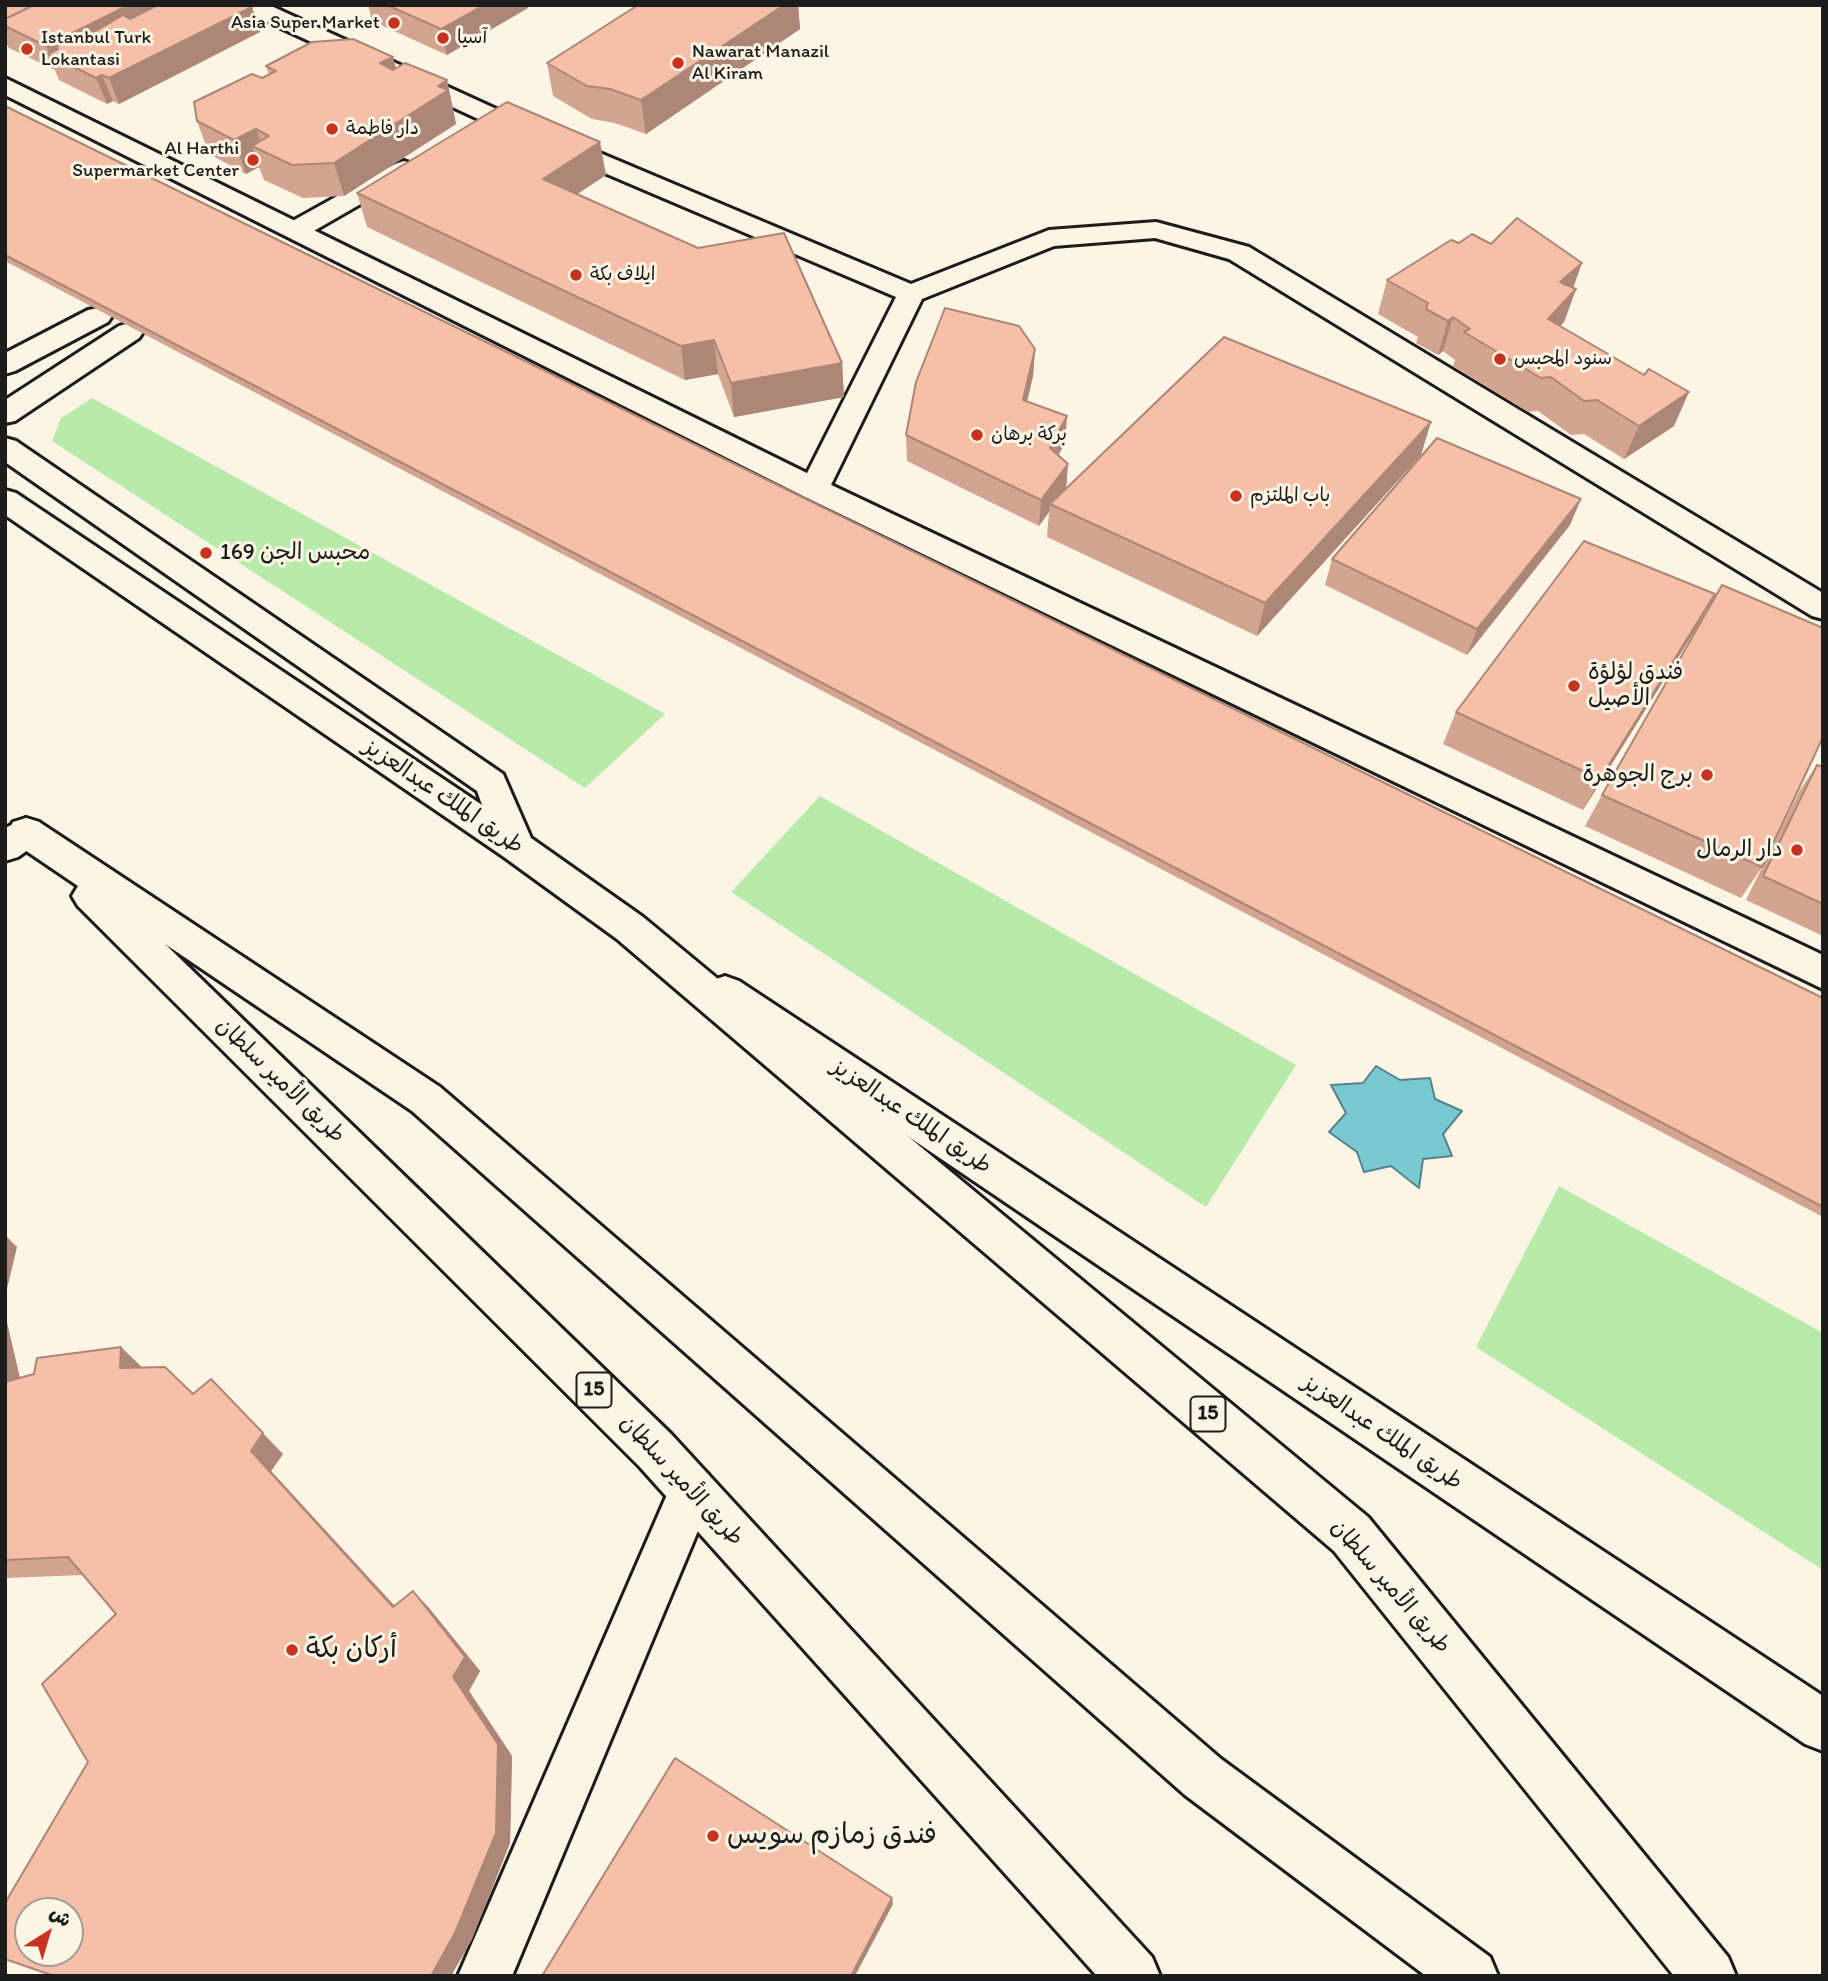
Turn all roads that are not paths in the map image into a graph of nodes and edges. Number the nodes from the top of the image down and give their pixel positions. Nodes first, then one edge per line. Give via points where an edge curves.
1 (250, 5) edge
2 (5, 85) edge
3 (496, 118) junction
4 (472, 131) edge
5 (425, 157) edge
6 (295, 235) junction
7 (911, 294) junction
8 (99, 316) edge
9 (128, 332) edge
10 (5, 365) edge
11 (5, 414) edge
12 (5, 448) edge
13 (814, 489) junction
14 (5, 500) edge
15 (1823, 608) edge
16 (12, 832) edge
17 (517, 846) junction
18 (629, 928) junction
19 (1823, 973) edge
20 (692, 1490) junction
21 (1823, 1726) edge
22 (485, 1976) edge
23 (1133, 1976) edge
24 (1471, 1976) edge
25 (1709, 1976) edge

1 - 3 main road
2 - 6 main road via 258,220
3 - 4 main road
3 - 7 main road
5 - 6 main road
6 - 13 main road
7 - 13 main road
7 - 15 main road via 1049,238 1156,230 1239,253
8 - 10 main road
9 - 11 main road
12 - 17 main road via 491,783
13 - 19 main road
14 - 17 main road, طريق الملك عبدالعزيز
16 - 20 main road, طريق الأمير سلطان / 15
16 - 24 main road via 426,1099 1203,1777
17 - 18 main road, طريق الملك عبدالعزيز
18 - 21 main road, طريق الملك عبدالعزيز
18 - 25 main road, طريق الأمير سلطان / 15 via 1351,1534
20 - 22 main road
20 - 23 main road, طريق الأمير سلطان / 15

